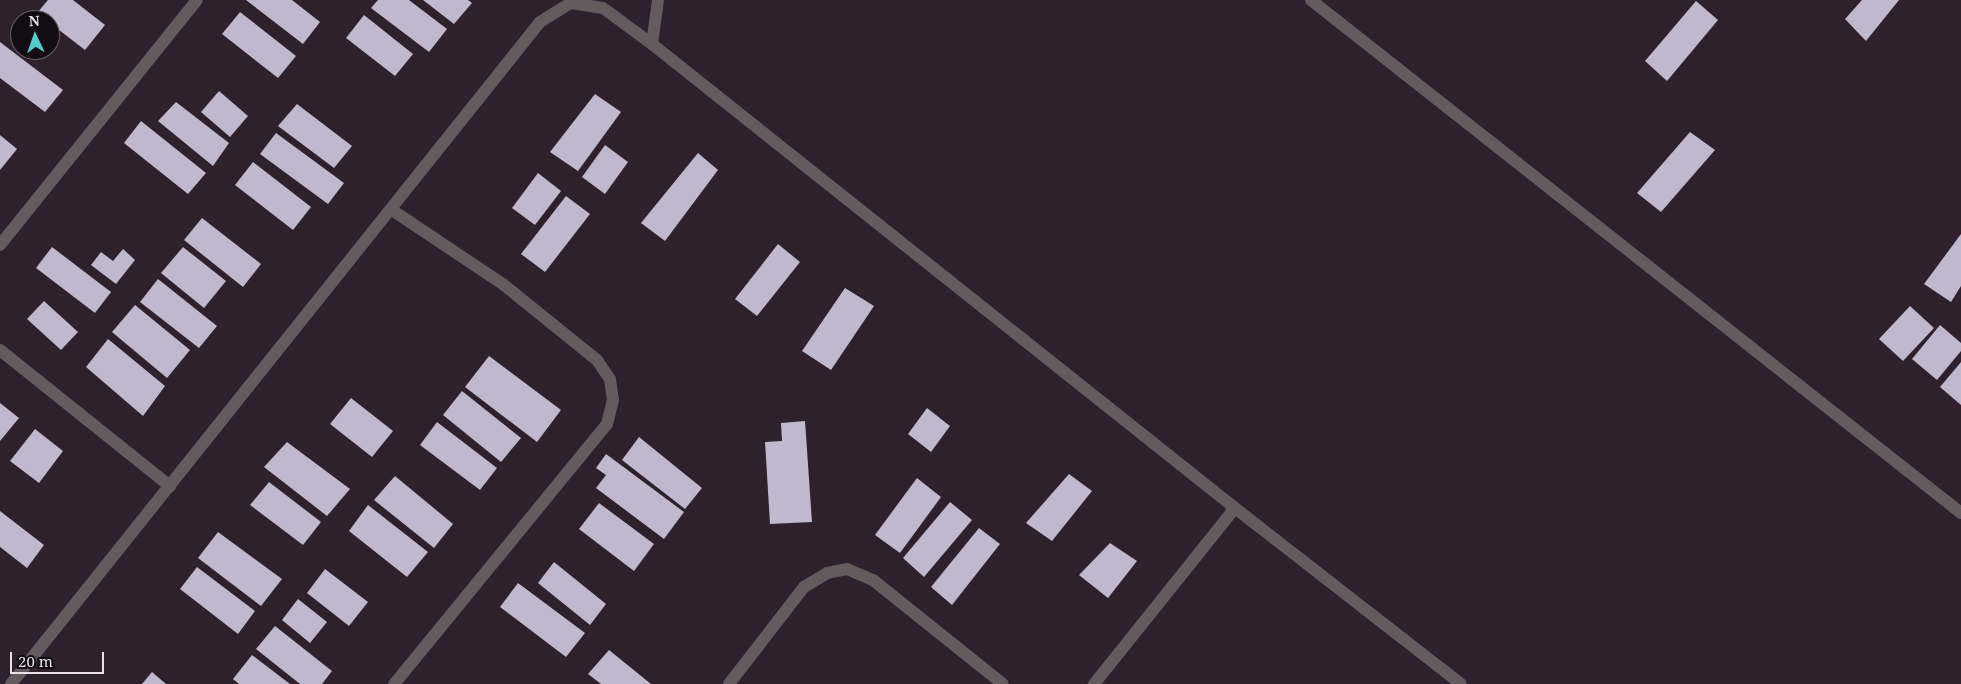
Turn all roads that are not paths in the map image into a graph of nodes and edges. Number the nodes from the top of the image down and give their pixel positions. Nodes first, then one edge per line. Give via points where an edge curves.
1 (198, 0) edge
2 (658, 0) edge
3 (1312, 0) edge
4 (652, 44) junction
5 (392, 210) junction
6 (0, 245) edge
7 (0, 350) edge
8 (170, 486) junction
9 (1235, 508) junction
10 (1961, 513) edge
11 (11, 684) edge
12 (394, 684) edge
13 (729, 684) edge
14 (1003, 684) edge
15 (1094, 684) edge
16 (1461, 684) edge

1 - 6 street
2 - 4 street
3 - 10 street
4 - 5 street via 603,8 571,3 540,22
4 - 9 street
5 - 8 street
5 - 12 street via 504,285 597,360 610,380 614,400 607,424
7 - 8 street
8 - 11 street
9 - 15 street
9 - 16 street
13 - 14 street via 804,587 827,573 847,569 873,580

